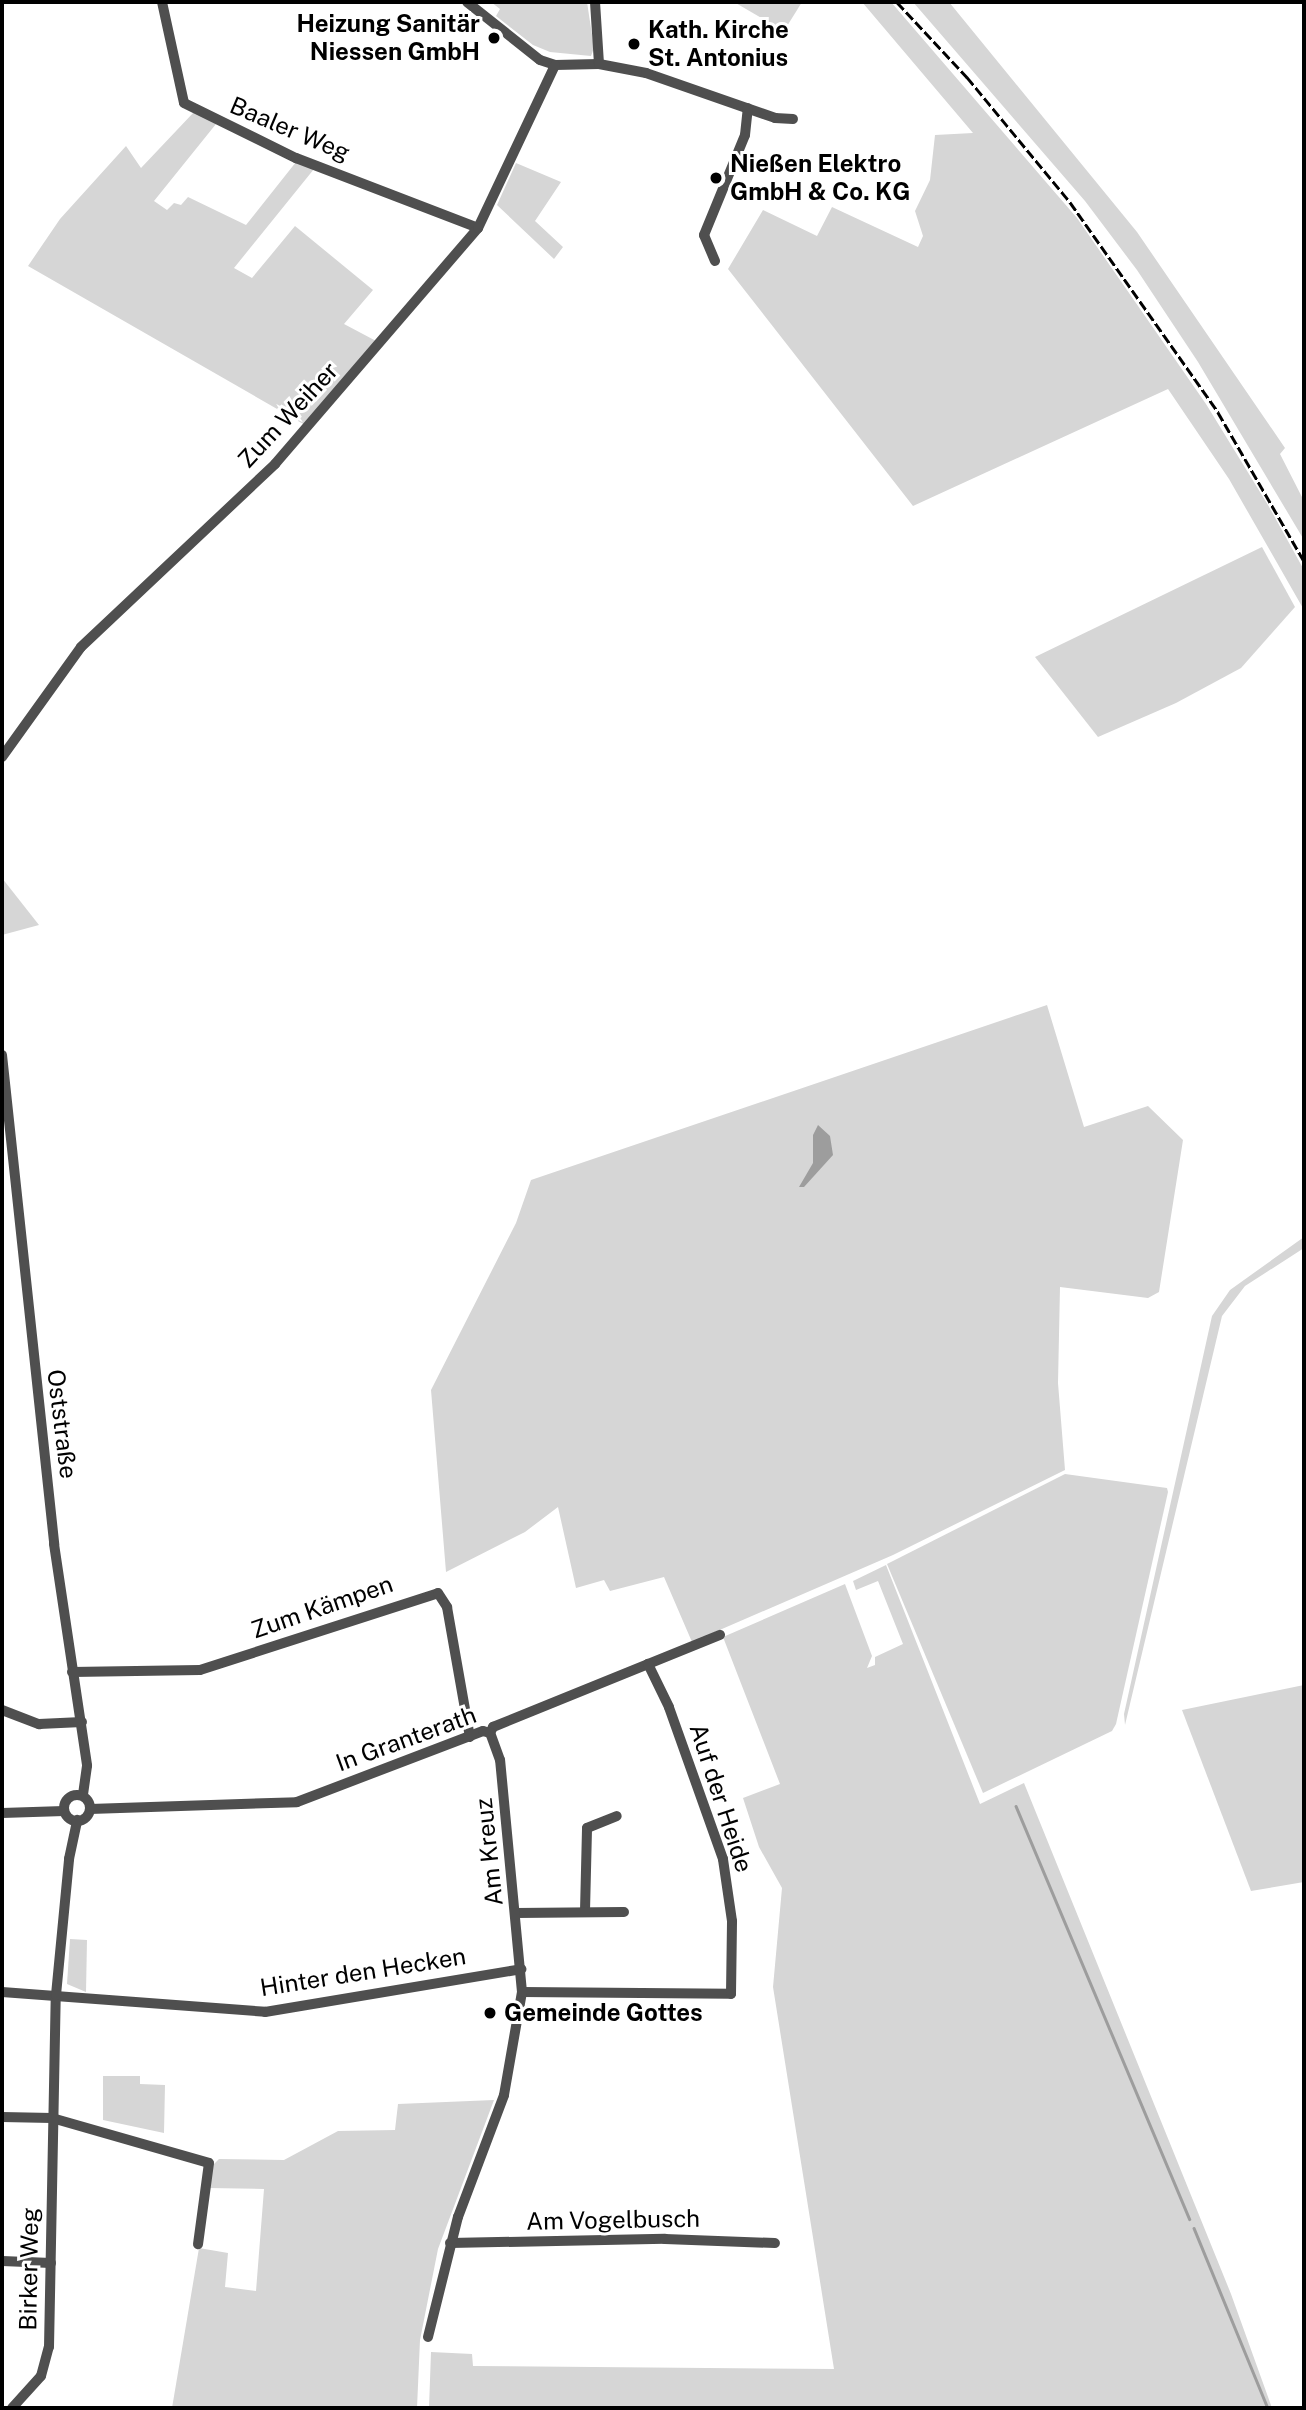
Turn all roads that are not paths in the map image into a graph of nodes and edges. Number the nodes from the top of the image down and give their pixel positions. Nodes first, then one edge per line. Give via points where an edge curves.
1 (162, 2) edge
2 (467, 2) edge
3 (595, 2) edge
4 (599, 64) junction
5 (555, 65) junction
6 (748, 108) junction
7 (793, 119) dead end
8 (478, 228) junction
9 (715, 261) dead end
10 (2, 757) edge
11 (2, 1055) edge
12 (720, 1635) dead end
13 (648, 1664) junction
14 (72, 1672) junction
15 (2, 1710) edge
16 (82, 1722) junction
17 (490, 1733) junction
18 (470, 1737) junction
19 (83, 1796) junction
20 (89, 1809) junction
21 (64, 1811) junction
22 (2, 1813) edge
23 (617, 1816) dead end
24 (77, 1821) junction
25 (585, 1911) junction
26 (624, 1912) dead end
27 (516, 1913) junction
28 (521, 1969) junction
29 (2, 1992) edge
30 (522, 1992) junction
31 (55, 1995) junction
32 (2, 2117) edge
33 (52, 2118) junction
34 (450, 2243) junction
35 (775, 2243) dead end
36 (198, 2244) dead end
37 (2, 2262) edge
38 (51, 2263) junction
39 (428, 2337) dead end
40 (12, 2408) edge

1 - 8 street, Baaler Weg via 184,103 296,158
2 - 5 street via 513,41
3 - 4 street
4 - 5 street
4 - 6 street via 646,73
5 - 8 street, Zum Weiher
6 - 7 street
6 - 9 street via 733,170 704,235
8 - 10 street, Zum Weiher via 275,464 81,647
11 - 14 street, Oststraße via 32,1356
12 - 13 street, In Granterath
13 - 17 street, In Granterath via 493,1727
13 - 30 street, Auf der Heide via 669,1707 723,1859 733,1921 732,1994
14 - 16 street, Oststraße
14 - 18 street, Zum Kämpen via 201,1670 438,1592 447,1607
15 - 16 street via 39,1724
16 - 19 street, Oststraße via 87,1766
17 - 18 street, In Granterath
17 - 27 street, Am Kreuz via 500,1760
18 - 20 street, In Granterath via 297,1802
19 - 20 street
19 - 21 street via 68,1798
20 - 24 street
21 - 22 street
21 - 24 street
23 - 25 street via 587,1828
24 - 31 street, Birker Weg
25 - 26 street
25 - 27 street
27 - 28 street, Am Kreuz
28 - 30 street
28 - 31 street, Hinter den Hecken via 265,2012
29 - 31 street, Hinter den Hecken
30 - 34 street via 504,2095
31 - 33 street, Birker Weg
32 - 33 street
33 - 36 street via 209,2163
33 - 38 street, Birker Weg
34 - 35 street, Am Vogelbusch via 665,2239
34 - 39 street
37 - 38 street
38 - 40 street, Birker Weg via 47,2365

